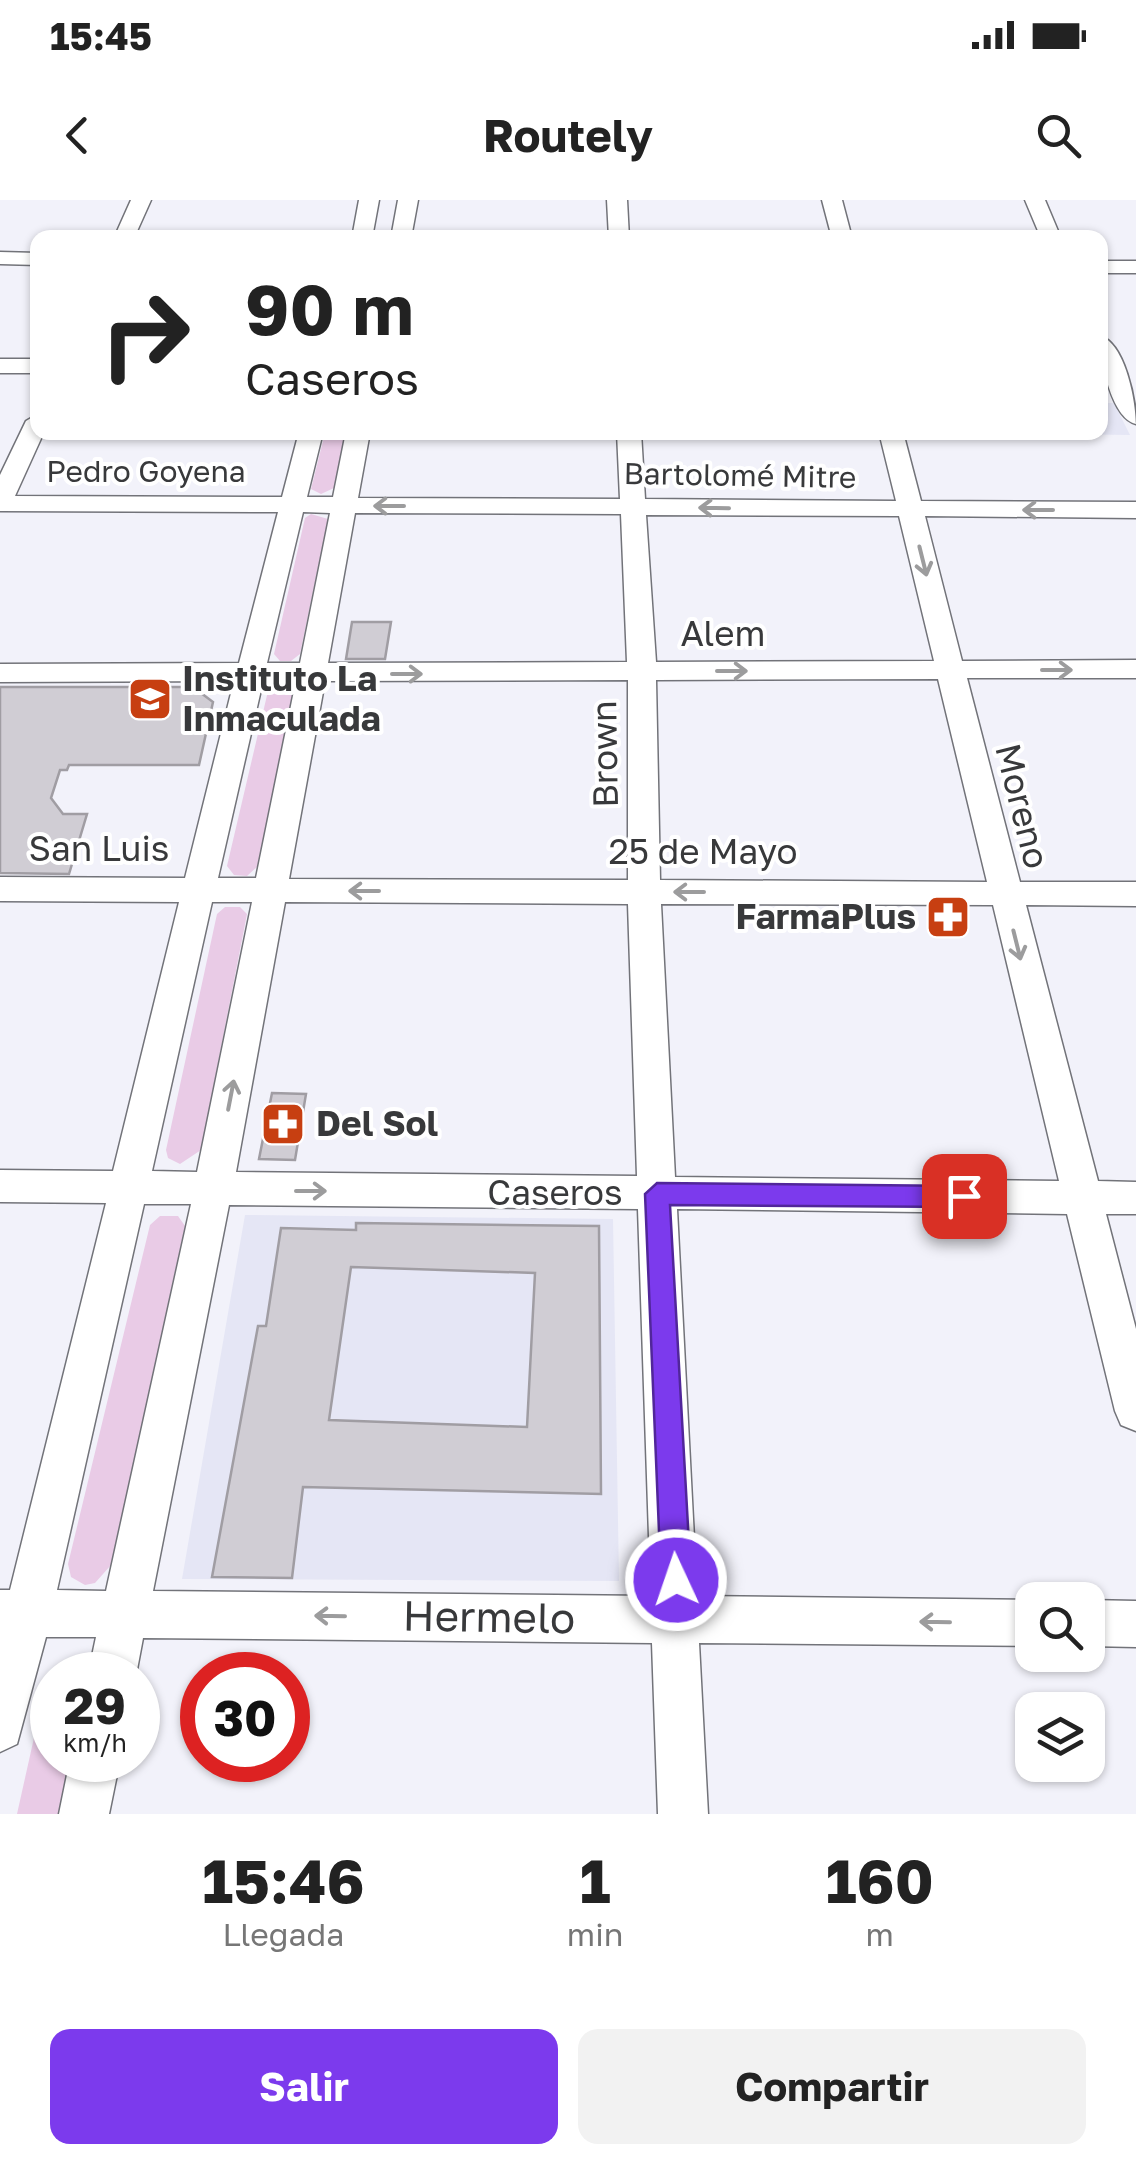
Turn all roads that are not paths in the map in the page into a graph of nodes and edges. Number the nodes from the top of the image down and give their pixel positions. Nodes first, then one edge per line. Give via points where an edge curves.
1 (141, 200) edge
2 (369, 200) edge
3 (408, 200) edge
4 (616, 200) edge
5 (832, 200) edge
6 (1035, 200) edge
7 (128, 230) edge
8 (363, 230) edge
9 (402, 230) edge
10 (618, 230) edge
11 (840, 230) edge
12 (1047, 230) edge
13 (0, 258) edge
14 (30, 259) edge
15 (1136, 266) edge
16 (1108, 267) edge
17 (0, 366) edge
18 (30, 366) edge
19 (1117, 375) edge
20 (1136, 417) edge
21 (30, 437) edge
22 (309, 440) edge
23 (356, 440) edge
24 (630, 440) edge
25 (893, 440) edge
26 (0, 502) edge
27 (292, 505) junction
28 (342, 506) junction
29 (634, 507) junction
30 (910, 510) junction
31 (1136, 510) edge
32 (1136, 669) edge
33 (950, 670) junction
34 (642, 672) junction
35 (0, 673) edge
36 (252, 674) junction
37 (310, 674) junction
38 (0, 889) edge
39 (197, 890) junction
40 (269, 891) junction
41 (644, 892) junction
42 (1004, 892) junction
43 (1136, 894) edge
44 (0, 1186) edge
45 (132, 1189) junction
46 (213, 1190) junction
47 (657, 1194) junction
48 (1079, 1197) junction
49 (1136, 1198) edge
50 (1136, 1411) edge
51 (14, 1614) edge
52 (125, 1614) junction
53 (678, 1619) junction
54 (1015, 1623) edge
55 (1105, 1624) edge
56 (1136, 1624) edge
57 (117, 1652) edge
58 (0, 1727) edge
59 (91, 1782) edge
60 (84, 1814) edge
61 (683, 1814) edge

1 - 7 street
2 - 8 street
3 - 9 street
4 - 10 street
5 - 11 street
6 - 12 street
13 - 14 street
15 - 16 street
17 - 18 street
19 - 20 street
21 - 26 street
22 - 27 street
23 - 28 street
24 - 29 street, Brown
25 - 30 street, Moreno
26 - 27 street, Pedro Goyena
27 - 28 street, Pedro Goyena
27 - 36 street
29 -> 28 street, Bartolomé Mitre
28 - 37 street
30 -> 29 street, Bartolomé Mitre
29 - 34 street, Brown
31 -> 30 street, Bartolomé Mitre
30 -> 33 street, Moreno
33 -> 32 street, Alem
34 -> 33 street, Alem
33 - 42 street, Moreno
37 -> 34 street, Alem
34 - 41 street, Brown
35 - 36 street, Alem
36 - 37 street, Alem
36 - 39 street
37 - 40 street
38 - 39 street, San Luis
39 - 40 street, San Luis
39 - 45 street
41 -> 40 street, 25 de Mayo
46 -> 40 street
42 -> 41 street, 25 de Mayo
41 - 47 street, Brown
42 - 43 street, 25 de Mayo
42 -> 48 street, Moreno
44 - 45 street, Caseros
45 - 46 street, Caseros
45 - 51 street
46 -> 47 street, Caseros
46 - 52 street
47 - 48 street, Caseros
47 - 53 street, Brown
48 - 49 street, Caseros
48 - 50 street, Moreno
51 - 52 street, Hermelo
51 - 58 street
53 -> 52 street, Hermelo
52 - 57 street
54 -> 53 street, Hermelo
53 - 61 street, Brown
55 - 56 street
59 - 60 street

